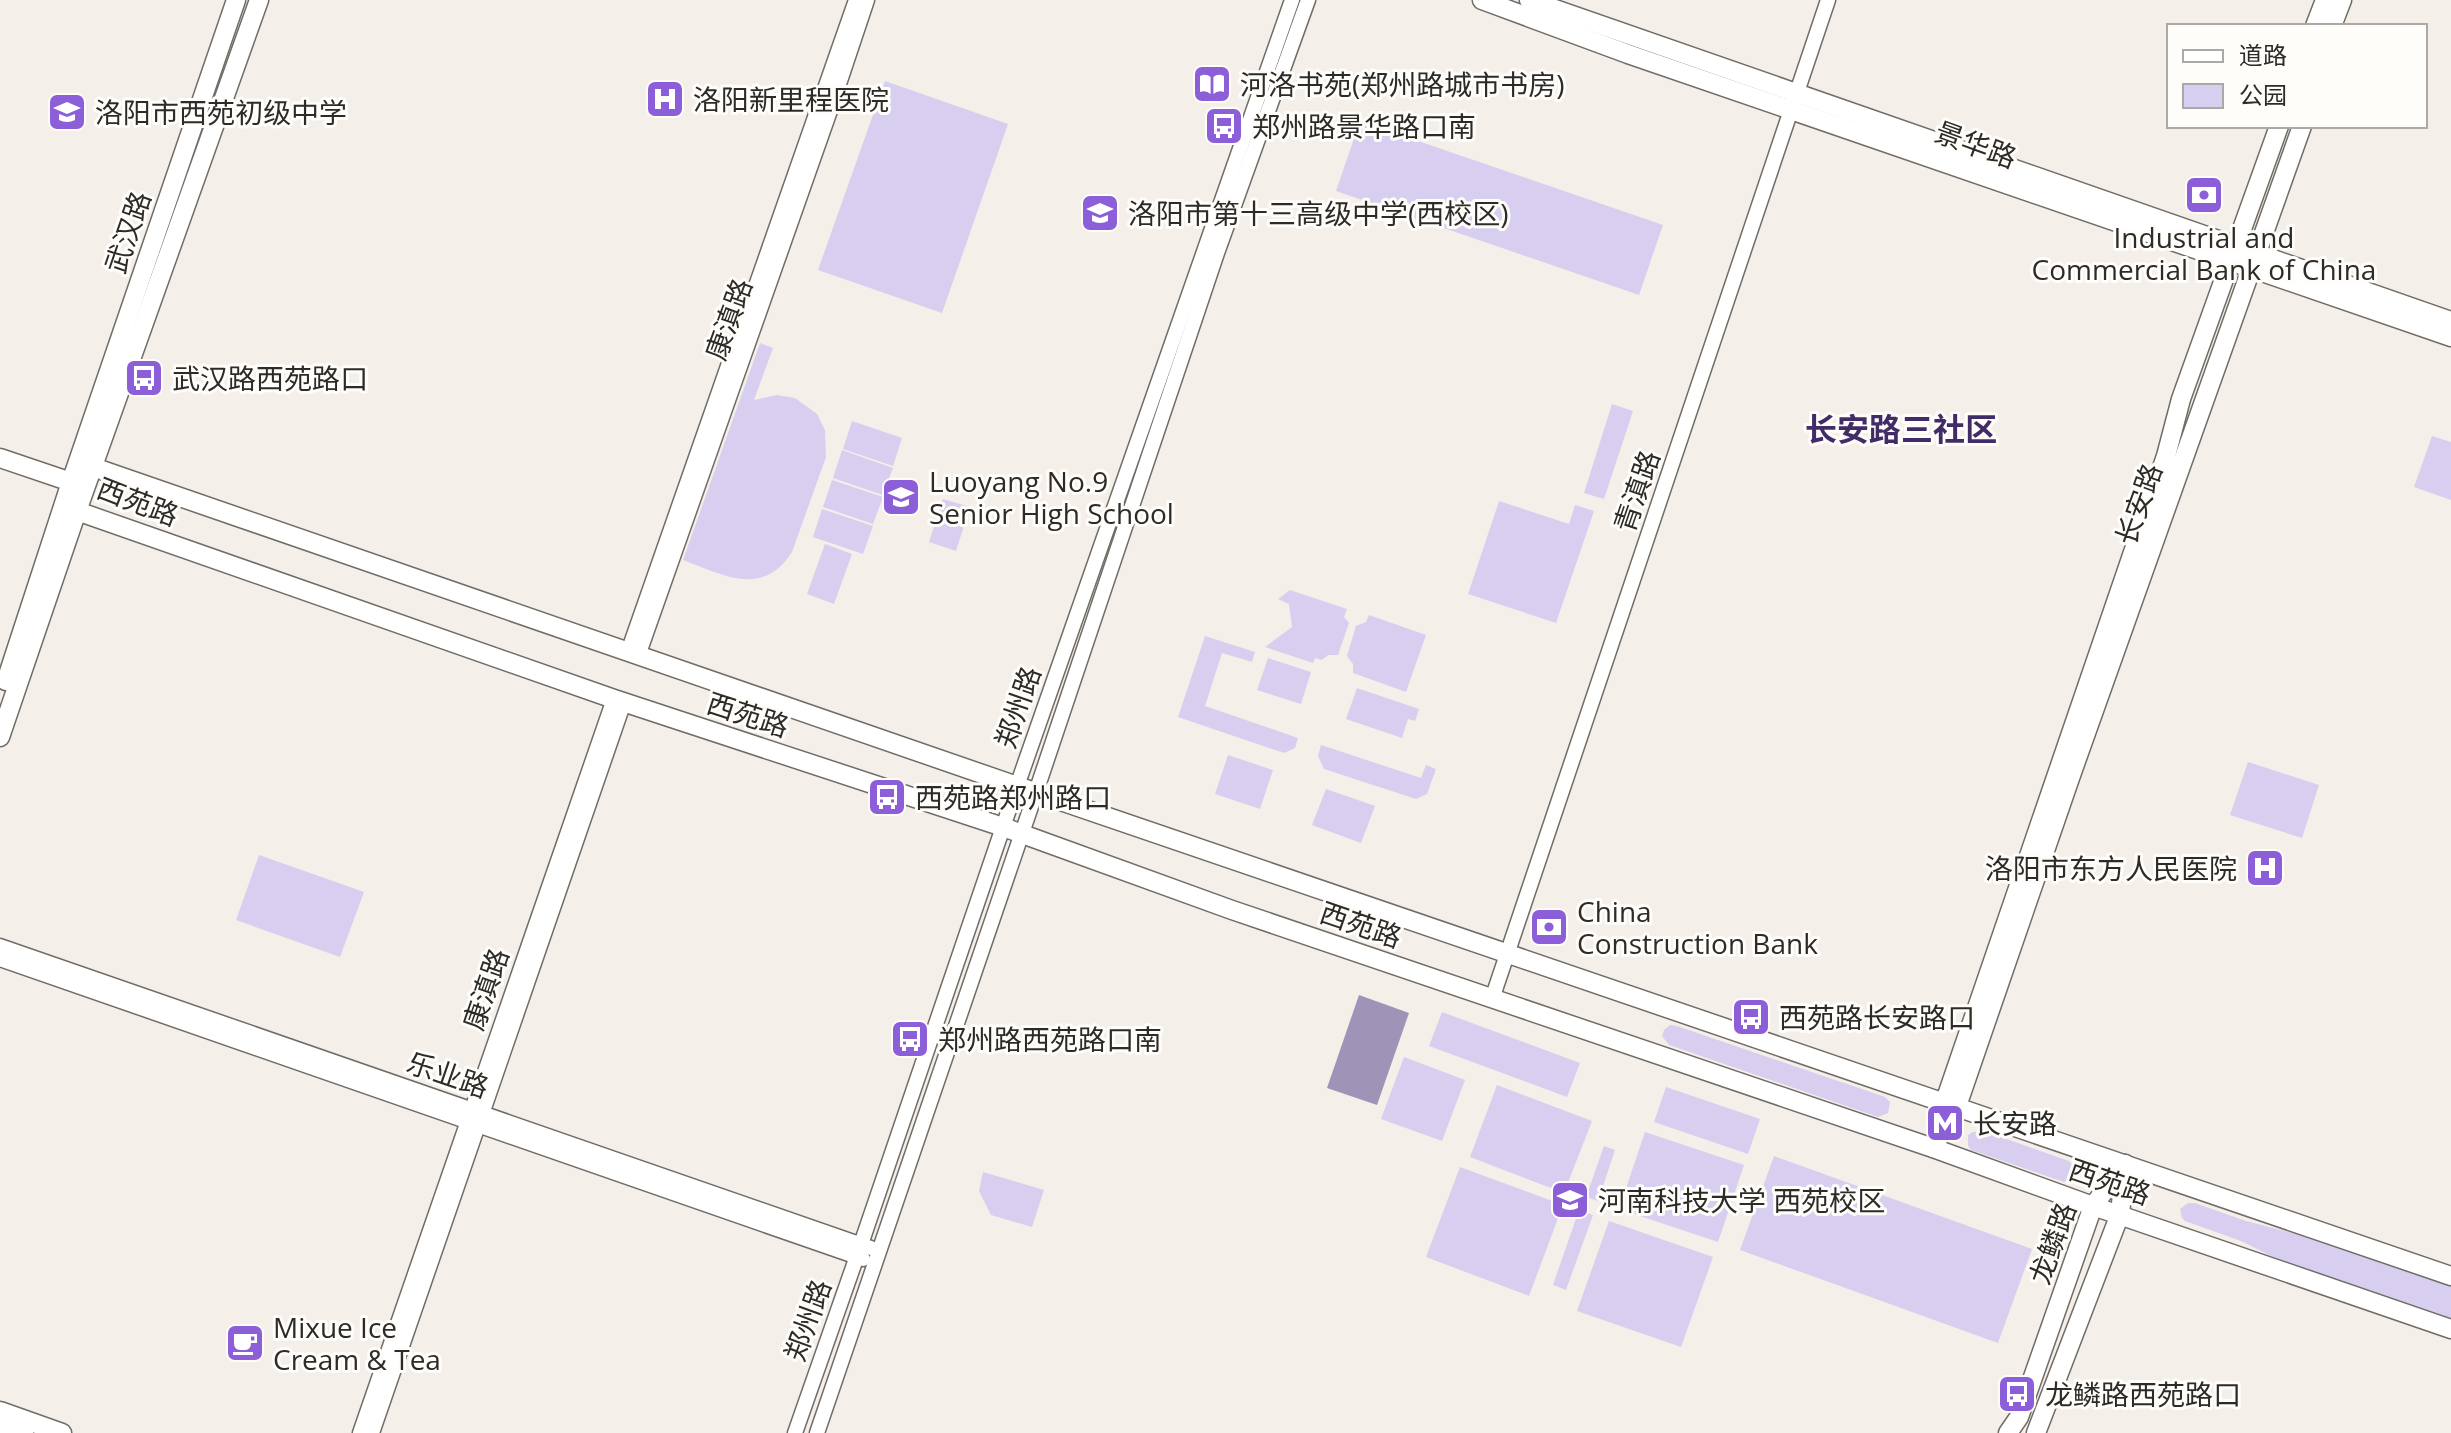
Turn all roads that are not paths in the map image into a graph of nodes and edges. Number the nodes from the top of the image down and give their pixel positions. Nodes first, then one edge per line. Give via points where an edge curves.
1 (236, 0) edge
2 (259, 0) edge
3 (856, 0) edge
4 (867, 0) edge
5 (1292, 0) edge
6 (1308, 0) edge
7 (1482, 0) edge
8 (1529, 0) edge
9 (1828, 0) edge
10 (2325, 0) edge
11 (2342, 0) edge
12 (2316, 24) edge
13 (2333, 24) edge
14 (1792, 101) junction
15 (2278, 128) edge
16 (2301, 128) edge
17 (2233, 253) junction
18 (2254, 260) junction
19 (2451, 321) edge
20 (2451, 337) edge
21 (0, 458) edge
22 (93, 467) junction
23 (71, 482) junction
24 (77, 511) junction
25 (633, 654) junction
26 (0, 699) edge
27 (619, 701) junction
28 (0, 737) edge
29 (1017, 786) junction
30 (1036, 792) junction
31 (1003, 827) junction
32 (1022, 834) junction
33 (0, 946) edge
34 (1508, 953) junction
35 (0, 959) edge
36 (1492, 999) junction
37 (1951, 1104) junction
38 (474, 1117) junction
39 (1933, 1148) junction
40 (2125, 1164) junction
41 (2093, 1206) junction
42 (2120, 1214) junction
43 (859, 1250) junction
44 (877, 1257) junction
45 (2451, 1276) edge
46 (2451, 1329) edge
47 (0, 1411) edge
48 (0, 1424) edge
49 (24, 1433) edge
50 (62, 1433) edge
51 (360, 1433) edge
52 (372, 1433) edge
53 (795, 1433) edge
54 (817, 1433) edge
55 (2008, 1433) edge
56 (2036, 1433) edge

1 - 23 main road, 武汉路
2 - 22 main road, 武汉路
3 - 25 street, 康滇路
4 - 25 street, 康滇路
5 - 29 street, 郑州路
6 - 30 street, 郑州路
7 - 14 main road, 景华路 via 1628,54
8 - 14 main road, 景华路
9 - 14 street, 青滇路
10 - 12 main road
11 - 13 main road
14 - 17 main road, 景华路 via 2069,207
14 - 34 street, 青滇路
15 - 17 main road, 长安路
16 - 18 main road, 长安路
17 - 18 main road, 景华路
17 - 37 main road, 长安路
18 - 19 main road, 景华路
18 - 20 main road, 景华路
18 - 37 main road, 长安路
21 - 23 main road
22 - 23 main road, 西苑路
22 - 24 main road, 武汉路
22 - 25 main road, 西苑路
23 - 24 main road, 西苑路
23 - 26 main road, 武汉路
24 - 27 main road, 西苑路
24 - 28 main road, 武汉路
25 - 29 main road, 西苑路
27 - 31 main road, 西苑路
27 - 38 street, 康滇路
29 - 30 main road, 西苑路
29 - 31 street, 郑州路
30 - 32 street, 郑州路
30 - 34 main road, 西苑路
31 - 32 main road, 西苑路
31 - 43 street, 郑州路
32 - 36 main road, 西苑路
32 - 44 street, 郑州路
33 - 38 street, 乐业路
34 - 36 street, 青滇路
34 - 37 main road, 西苑路
35 - 38 street, 乐业路
36 - 39 main road, 西苑路
37 - 39 main road, 长安路
37 - 40 main road, 西苑路
38 - 43 street, 乐业路
38 - 51 street, 康滇路
38 - 52 street, 康滇路
39 - 41 main road, 西苑路
40 - 41 main road, 龙鳞路
40 - 42 main road, 龙鳞路
40 - 45 main road, 西苑路
41 - 42 main road, 西苑路
41 - 55 main road, 龙鳞路 via 2019,1417
42 - 46 main road, 西苑路
42 - 56 main road, 龙鳞路
43 - 44 street, 乐业路
43 - 53 street, 郑州路
44 - 54 street, 郑州路
47 - 50 main road
48 - 49 main road

